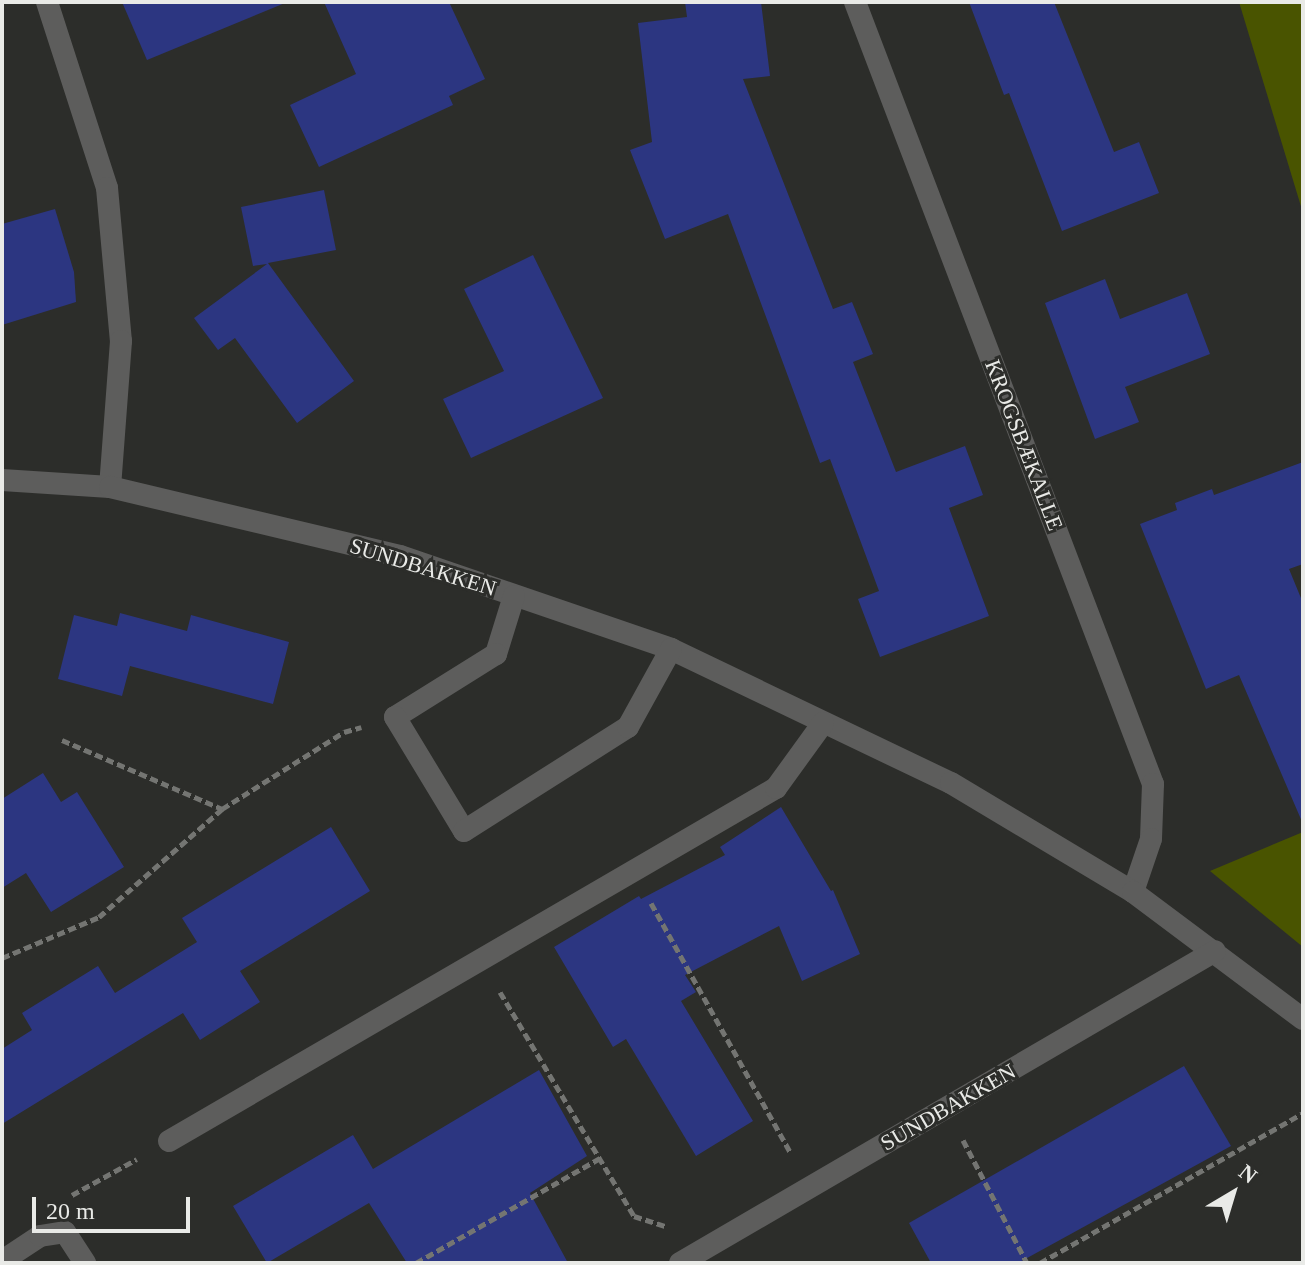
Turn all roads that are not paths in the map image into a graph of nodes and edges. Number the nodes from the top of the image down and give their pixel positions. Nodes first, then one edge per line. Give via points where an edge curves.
1 (47, 2) edge
2 (855, 2) edge
3 (2, 480) edge
4 (110, 487) junction
5 (514, 596) junction
6 (671, 649) junction
7 (823, 723) junction
8 (1133, 892) junction
9 (1215, 951) junction
10 (1303, 1019) edge
11 (169, 1141) road end
12 (2, 1261) edge
13 (85, 1263) edge
14 (680, 1263) edge

1 - 4 street via 107,188 121,341
2 - 8 street, KROGSBÆKALLE via 1153,784 1151,839
3 - 4 street, SUNDBAKKEN
4 - 5 street, SUNDBAKKEN via 400,556
5 - 6 street, SUNDBAKKEN
5 - 6 street via 496,654 395,717 464,831 628,727
6 - 7 street, SUNDBAKKEN
7 - 8 street, SUNDBAKKEN via 951,783
7 - 11 street via 776,788
8 - 9 street, SUNDBAKKEN
9 - 10 street, SUNDBAKKEN
9 - 14 street, SUNDBAKKEN
12 - 13 street via 40,1236 65,1232

